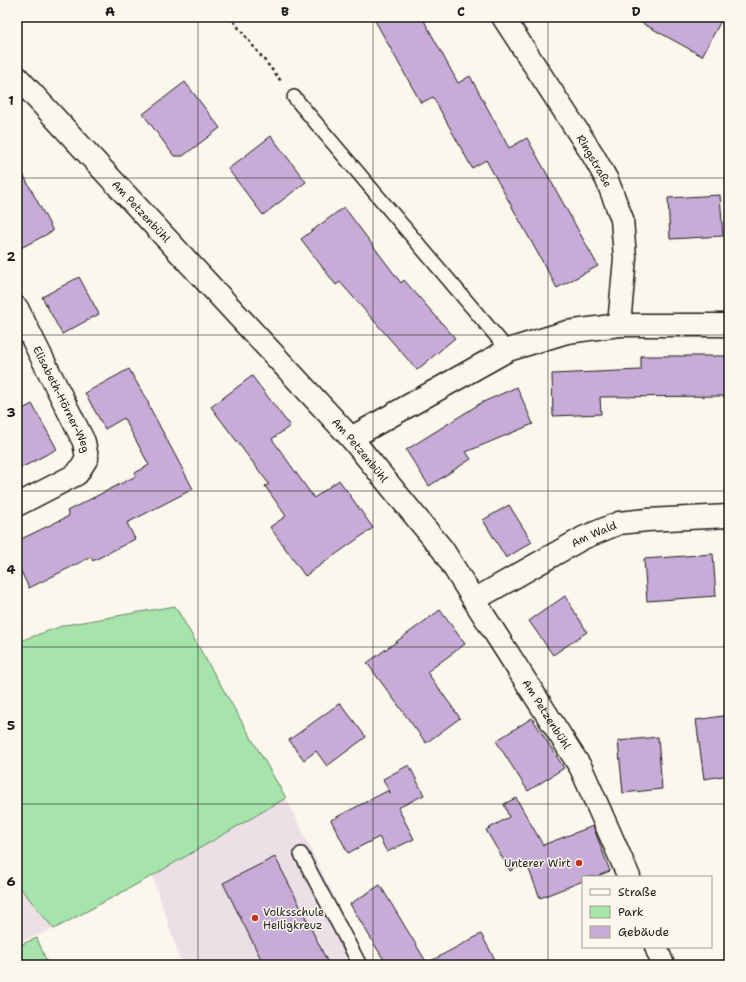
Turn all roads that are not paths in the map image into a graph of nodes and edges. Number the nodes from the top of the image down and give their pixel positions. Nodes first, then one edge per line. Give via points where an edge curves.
1 (503, 17) edge
2 (17, 77) edge
3 (294, 97) road end
4 (17, 308) edge
5 (619, 325) junction
6 (729, 325) edge
7 (508, 350) junction
8 (351, 438) junction
9 (17, 505) edge
10 (729, 516) edge
11 (474, 600) junction
12 (301, 854) dead end
13 (629, 876) edge
14 (656, 948) edge
15 (360, 965) edge
16 (663, 965) edge

1 - 5 street, Ringstraße via 593,155 607,180 622,219 625,258
2 - 8 street, Am Petzenbühl
3 - 7 lane
4 - 9 street, Elisabeth-Hörner-Weg via 84,442 87,458 77,474
5 - 6 street
5 - 7 street via 566,332
7 - 8 street
8 - 11 street, Am Petzenbühl via 443,550
10 - 11 street, Am Wald via 619,523 583,538
11 - 13 street, Am Petzenbühl via 581,768
12 - 15 lane
14 - 16 street

